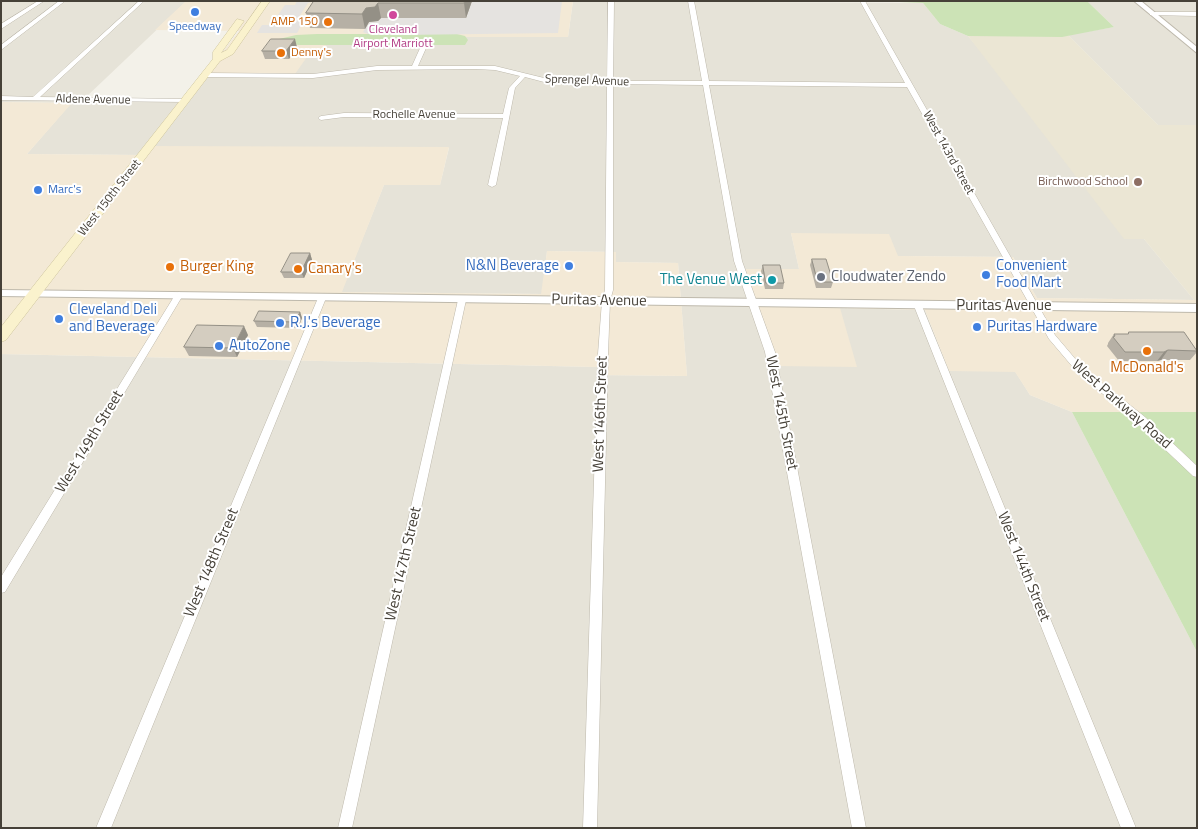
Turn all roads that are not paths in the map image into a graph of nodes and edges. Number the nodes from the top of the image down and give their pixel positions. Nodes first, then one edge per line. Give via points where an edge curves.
1 (42, 1) edge
2 (63, 1) edge
3 (142, 1) edge
4 (266, 1) edge
5 (611, 1) edge
6 (691, 1) edge
7 (862, 1) edge
8 (1137, 1) edge
9 (1152, 14) junction
10 (1197, 14) edge
11 (244, 15) dead end
12 (1, 27) edge
13 (424, 46) dead end
14 (1, 48) edge
15 (1197, 51) edge
16 (217, 59) junction
17 (414, 66) junction
18 (206, 75) junction
19 (523, 76) junction
20 (611, 82) junction
21 (705, 83) junction
22 (910, 85) junction
23 (1, 98) edge
24 (34, 99) junction
25 (184, 101) junction
26 (507, 116) junction
27 (320, 118) dead end
28 (492, 185) dead end
29 (1, 293) edge
30 (37, 293) junction
31 (179, 295) junction
32 (322, 298) junction
33 (462, 300) junction
34 (606, 301) junction
35 (754, 303) junction
36 (918, 306) junction
37 (1034, 306) junction
38 (1197, 308) edge
39 (1, 337) edge
40 (1197, 473) edge
41 (1, 588) edge
42 (103, 828) edge
43 (345, 828) edge
44 (590, 828) edge
45 (859, 828) edge
46 (1129, 828) edge

1 - 12 street
2 - 14 street
3 - 24 street
4 - 16 main road, West 150th Street via 230,52
5 - 20 street, West 146th Street
6 - 21 street, West 145th Street
7 - 22 street, West 143rd Street
8 - 9 street
9 - 10 street
9 - 15 street
11 - 16 main road, West 150th Street via 217,52
13 - 17 street
16 - 18 main road, West 150th Street
17 - 18 street, Sprengel Avenue via 313,76
17 - 19 street, Sprengel Avenue via 495,68
18 - 25 main road, West 150th Street
19 - 20 street, Sprengel Avenue via 568,82
19 - 26 street via 512,88
20 - 21 street, Sprengel Avenue
20 - 34 street, West 146th Street via 609,290
21 - 22 street, Sprengel Avenue
21 - 35 street, West 145th Street via 738,261
22 - 37 street, West 143rd Street
23 - 24 street, Aldene Avenue
24 - 25 street, Aldene Avenue
25 - 30 main road, West 150th Street
26 - 27 street, Rochelle Avenue via 344,115
26 - 28 street
29 - 30 street, Puritas Avenue
30 - 31 street, Puritas Avenue
30 - 39 main road, West 150th Street
31 - 32 street, Puritas Avenue
31 - 41 street, West 149th Street
32 - 33 street, Puritas Avenue
32 - 42 street, West 148th Street
33 - 34 street, Puritas Avenue
33 - 43 street, West 147th Street
34 - 35 street, Puritas Avenue
34 - 44 street, West 146th Street
35 - 36 street, Puritas Avenue
35 - 45 street, West 145th Street via 770,352
36 - 37 street, Puritas Avenue
36 - 46 street, West 144th Street
37 - 38 street, Puritas Avenue
37 - 40 street, West Parkway Road via 1052,337 1080,370 1141,420

